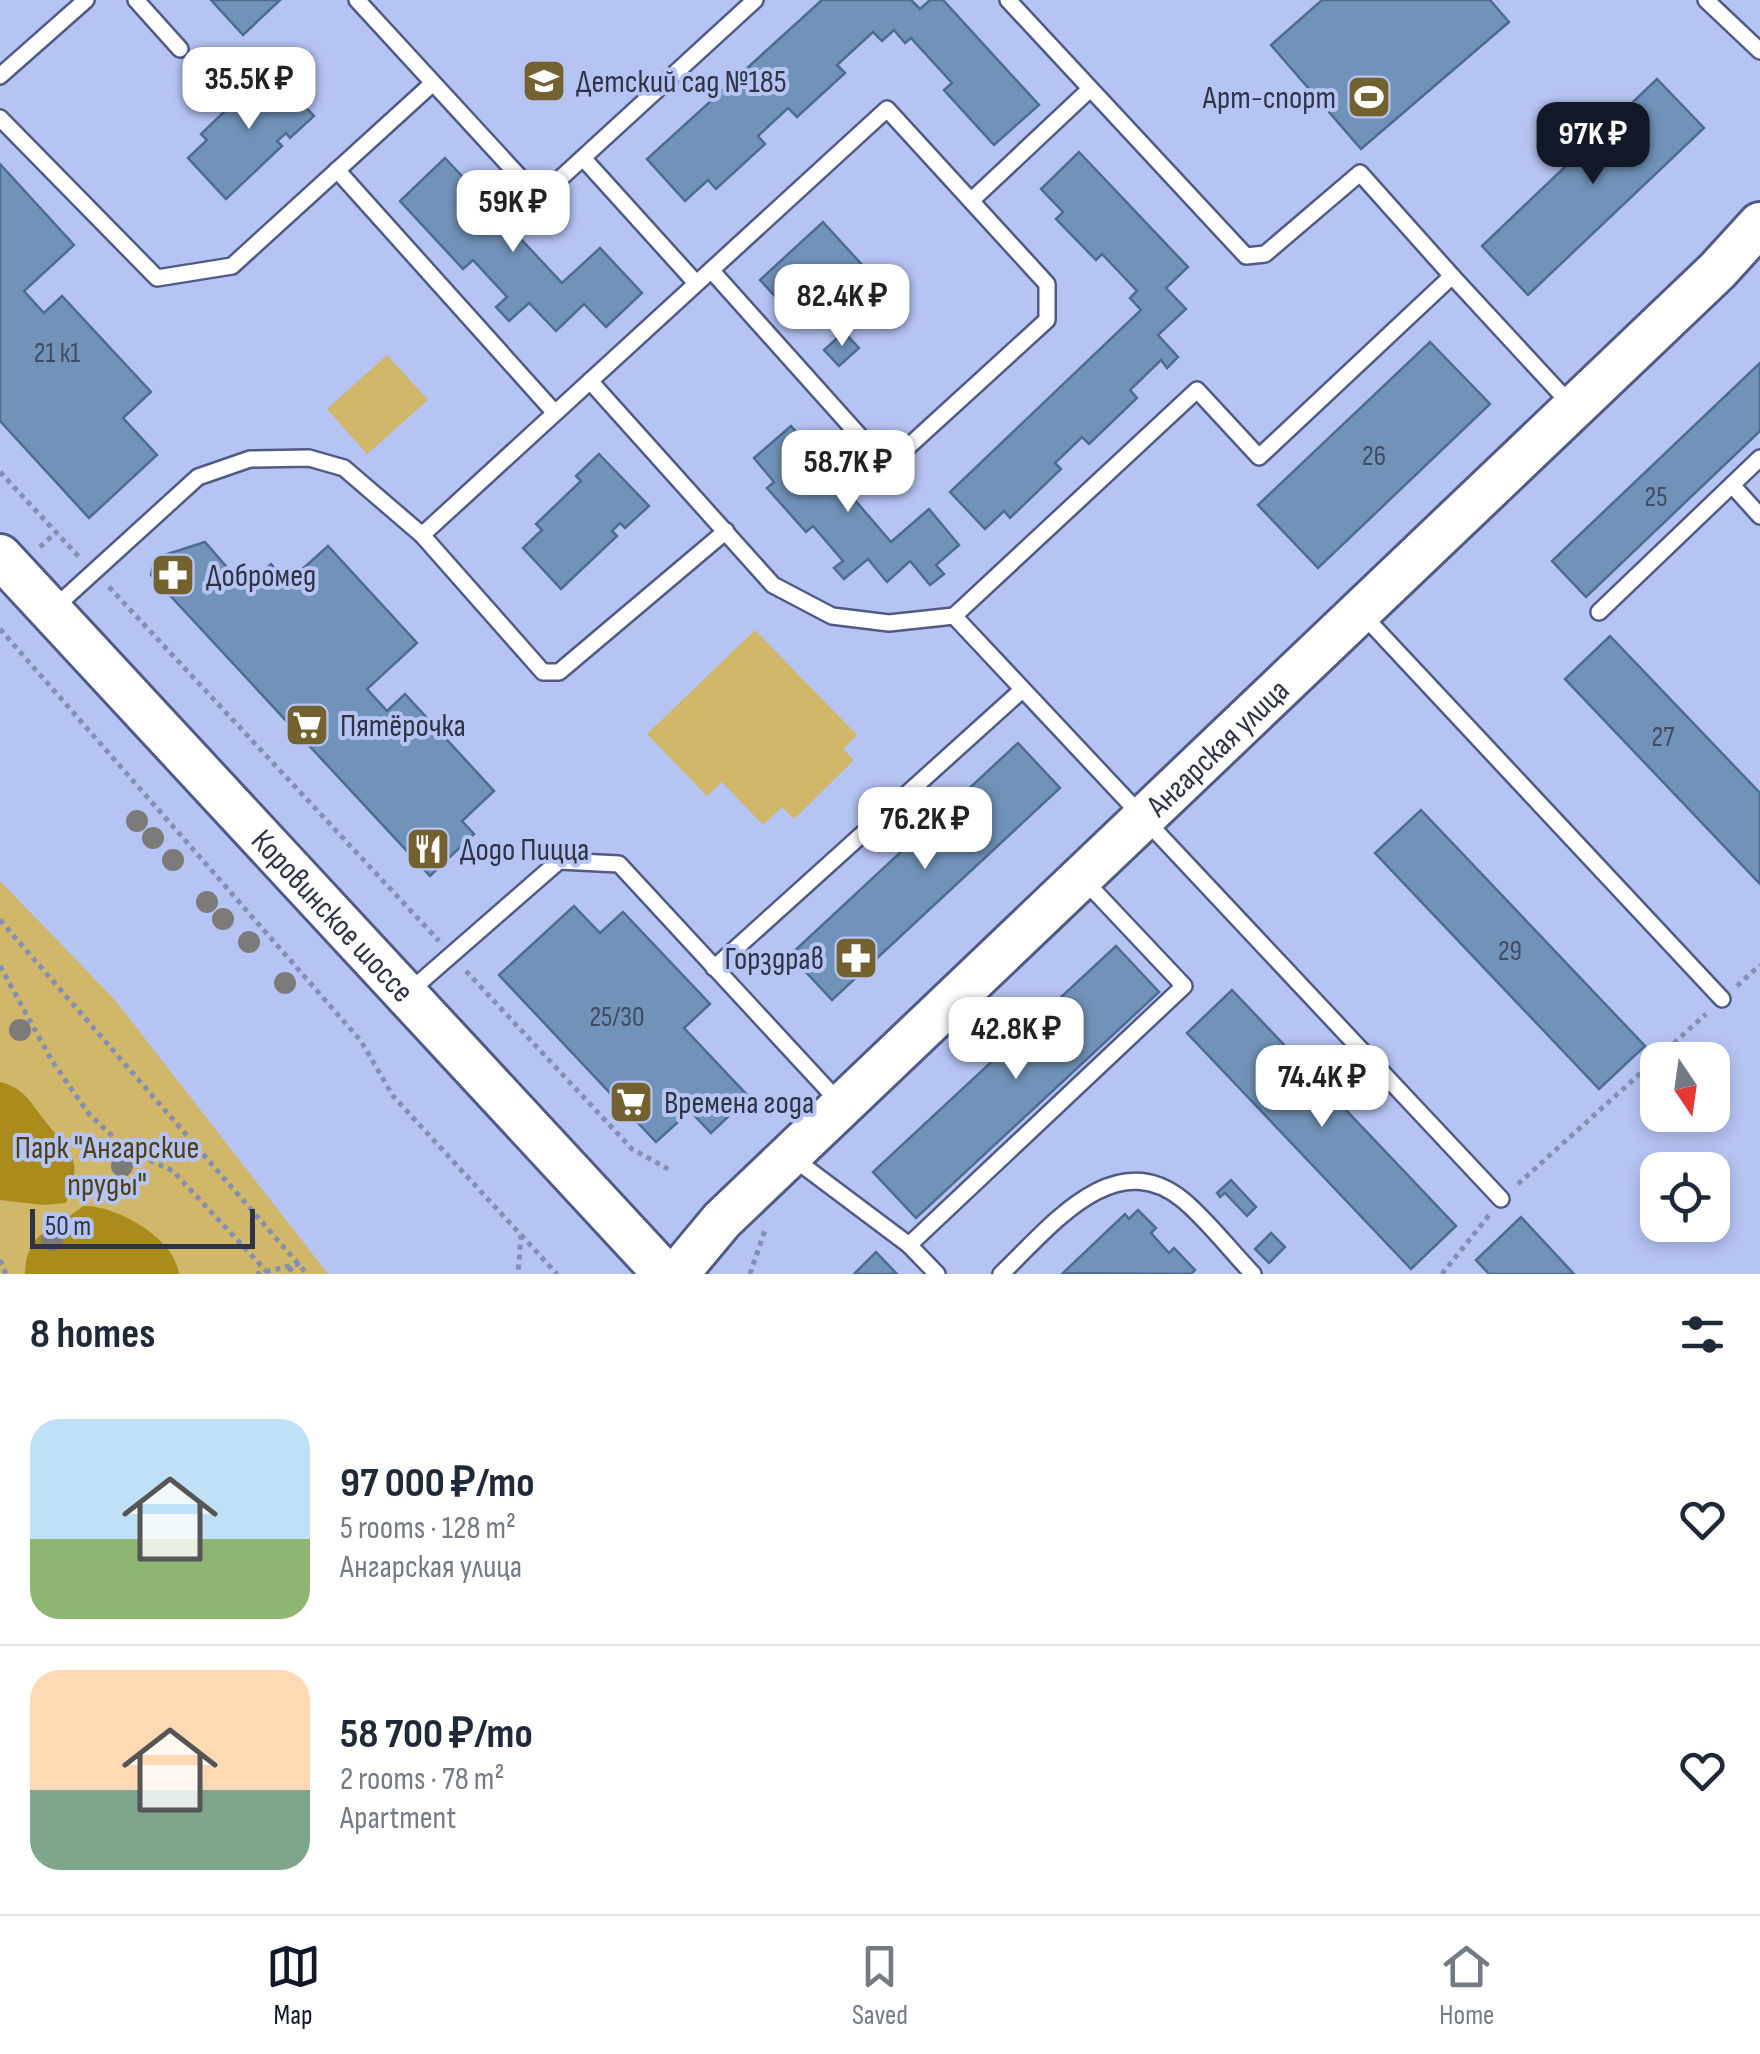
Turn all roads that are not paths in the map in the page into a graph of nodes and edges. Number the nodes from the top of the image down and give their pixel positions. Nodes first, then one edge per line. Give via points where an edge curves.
1 (86, 0) edge
2 (136, 0) edge
3 (357, 0) edge
4 (755, 0) edge
5 (1008, 0) edge
6 (1706, 0) edge
7 (180, 49) dead end
8 (1760, 51) edge
9 (0, 76) edge
10 (433, 82) junction
11 (1089, 90) junction
12 (0, 118) edge
13 (583, 158) junction
14 (337, 170) junction
15 (973, 199) junction
16 (1760, 224) edge
17 (712, 270) junction
18 (1452, 276) junction
19 (696, 283) junction
20 (590, 381) junction
21 (1574, 407) junction
22 (555, 412) junction
23 (1760, 458) edge
24 (1732, 485) junction
25 (1760, 516) edge
26 (726, 532) junction
27 (422, 535) junction
28 (20, 551) edge
29 (50, 612) junction
30 (1359, 612) junction
31 (1599, 612) dead end
32 (954, 616) junction
33 (1022, 690) junction
34 (1141, 820) junction
35 (1081, 877) junction
36 (714, 968) junction
37 (406, 994) junction
38 (1722, 999) road end
39 (842, 1105) junction
40 (790, 1155) junction
41 (1501, 1199) road end
42 (910, 1245) junction
43 (666, 1274) edge
44 (677, 1274) edge
45 (937, 1274) edge
46 (1001, 1274) edge
47 (1253, 1274) edge

1 - 9 lane
2 - 7 lane
3 - 10 lane
4 - 13 lane
5 - 11 lane
6 - 8 lane
10 - 13 lane via 538,198
10 - 14 lane
11 - 15 lane
11 - 18 lane via 1246,256 1265,254 1360,173
12 - 14 lane via 157,278 232,266
13 - 19 lane
14 - 22 lane
15 - 17 lane via 887,109
15 - 17 lane via 1047,284 1047,320 897,458 882,461
16 - 21 street, Ангарская улица
17 - 19 lane
18 - 21 lane
18 - 32 lane via 1259,457 1197,390
19 - 20 lane
20 - 22 lane
20 - 26 lane
21 - 30 street, Ангарская улица
22 - 27 lane
23 - 24 lane
24 - 25 lane
24 - 31 lane
26 - 27 lane via 559,672 543,672
26 - 32 lane via 773,585 832,616 889,623
27 - 29 lane via 344,468 309,458 250,459 198,477
28 - 29 street, Коровинское шоссе
29 - 37 street, Коровинское шоссе
30 - 34 street, Ангарская улица
30 - 38 lane
32 - 33 lane
33 - 34 lane
33 - 36 lane
34 - 35 street, Ангарская улица
34 - 41 lane
35 - 39 street, Ангарская улица
35 - 42 lane via 1184,986
36 - 37 lane via 619,864 559,861
36 - 39 lane
37 - 43 street, Коровинское шоссе
39 - 40 street, Ангарская улица
40 - 42 lane
40 - 44 street, Ангарская улица
42 - 45 lane
46 - 47 lane via 1088,1193 1136,1182 1182,1199

